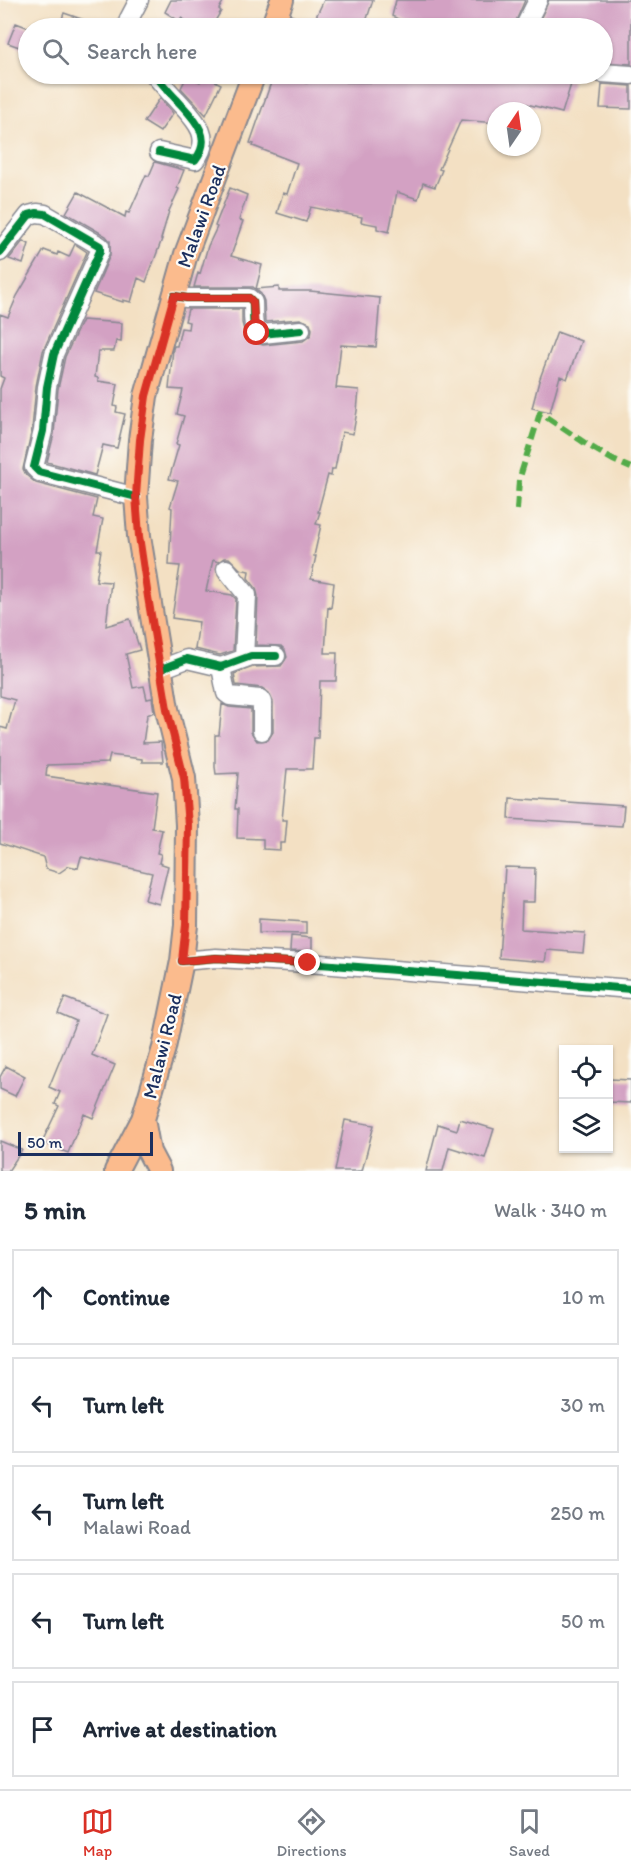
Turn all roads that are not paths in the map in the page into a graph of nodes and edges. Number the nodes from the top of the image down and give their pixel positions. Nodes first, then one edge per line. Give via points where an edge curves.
1 (139, 0) edge
2 (538, 0) edge
3 (130, 18) edge
4 (529, 18) edge
5 (613, 74) edge
6 (631, 75) edge
7 (163, 84) edge
8 (250, 84) edge
9 (159, 152) dead end
10 (0, 252) edge
11 (174, 296) junction
12 (302, 330) dead end
13 (136, 496) junction
14 (226, 569) dead end
15 (276, 656) dead end
16 (244, 658) junction
17 (221, 667) junction
18 (161, 669) junction
19 (262, 731) dead end
20 (182, 961) junction
21 (631, 989) edge
22 (143, 1119) junction
23 (122, 1170) edge
24 (159, 1171) edge

1 - 3 street
2 - 4 street
5 - 6 street
7 - 9 street via 199,125 203,139 202,151 195,160
8 - 11 main road, Malawi Road
10 - 13 street via 29,215 37,213 100,246 54,354 34,468
11 - 12 street via 249,298 253,302 257,333
11 - 13 main road, Malawi Road via 146,396
13 - 18 main road, Malawi Road
14 - 16 street via 247,595
15 - 16 street
16 - 17 street
17 - 18 street via 190,658
17 - 19 street via 226,693 262,702
18 - 20 main road, Malawi Road via 184,778 188,825
20 - 21 street via 216,958 308,963
20 - 22 main road, Malawi Road via 165,1048
22 - 23 main road, Malawi Road
22 - 24 main road via 149,1152

